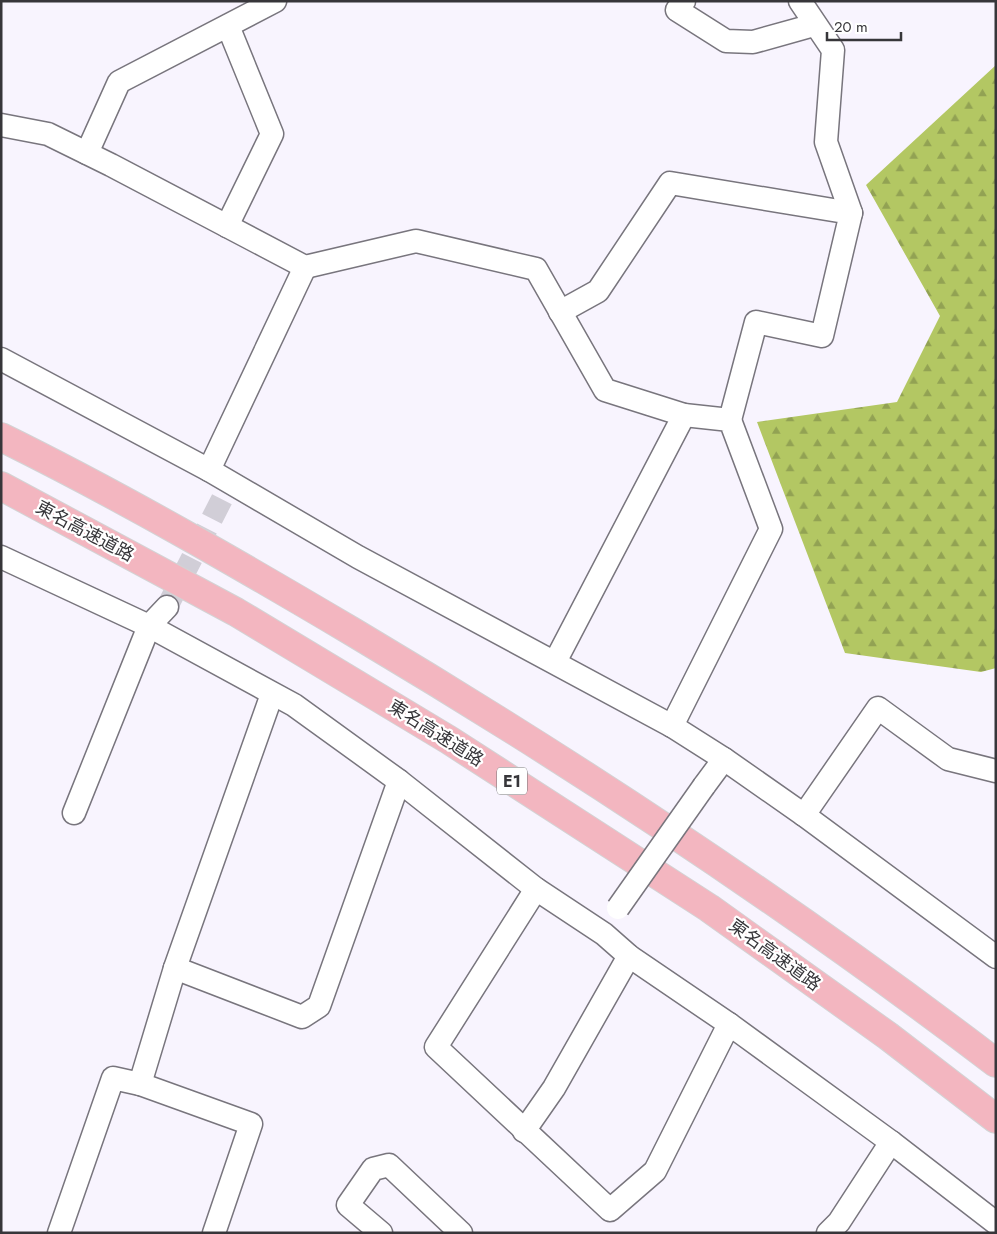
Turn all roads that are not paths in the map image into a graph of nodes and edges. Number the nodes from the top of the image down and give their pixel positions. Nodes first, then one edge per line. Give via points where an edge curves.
1 (274, 1) edge
2 (684, 1) edge
3 (800, 1) edge
4 (814, 25) junction
5 (228, 26) junction
6 (1, 126) edge
7 (87, 153) junction
8 (851, 213) junction
9 (227, 226) junction
10 (305, 266) junction
11 (560, 312) junction
12 (1, 358) edge
13 (684, 415) junction
14 (730, 420) junction
15 (1, 437) edge
16 (209, 470) junction
17 (1, 486) edge
18 (1, 557) edge
19 (167, 607) tunnel mouth
20 (149, 626) junction
21 (555, 662) junction
22 (272, 694) junction
23 (672, 726) junction
24 (724, 759) junction
25 (996, 771) edge
26 (399, 781) junction
27 (74, 813) dead end
28 (804, 815) junction
29 (536, 888) junction
30 (604, 934) junction
31 (629, 956) junction
32 (996, 957) edge
33 (175, 968) junction
34 (729, 1024) junction
35 (996, 1063) edge
36 (140, 1084) junction
37 (996, 1119) edge
38 (524, 1131) junction
39 (891, 1142) junction
40 (996, 1223) edge
41 (59, 1233) edge
42 (214, 1233) edge
43 (381, 1233) edge
44 (461, 1233) edge
45 (828, 1233) edge

1 - 5 street
2 - 4 street via 677,10 726,41 753,42
3 - 4 street
4 - 8 street via 833,50 826,142
5 - 7 street via 119,82
5 - 9 street via 272,134
6 - 7 street via 48,134
7 - 9 street
8 - 11 street via 670,184 598,291
8 - 14 street via 822,336 756,322
9 - 10 street
10 - 11 street via 416,240 536,269
10 - 16 street
11 - 13 street via 605,390
12 - 16 street
13 - 14 street
13 - 21 street
14 - 23 street via 771,529
15 - 35 highway, E1 via 257,575 471,702 733,873
16 - 21 street via 229,492
17 - 37 highway, 東名高速道路 / E1 via 236,612 449,740 709,908 888,1036
18 - 20 street
19 - 20 street
20 - 22 street
20 - 27 street
21 - 23 street
22 - 26 street via 294,705
22 - 33 street
23 - 24 street
24 - 28 street
24 - 30 street, bridge via 618,908
25 - 28 street via 948,759 878,708
26 - 29 street
26 - 33 street via 319,1006 302,1017
28 - 32 street
29 - 30 street
29 - 38 street via 436,1047
30 - 31 street
31 - 34 street
31 - 38 street via 554,1088
33 - 36 street
34 - 38 street via 655,1171 610,1210
34 - 39 street
36 - 41 street via 113,1078
36 - 42 street via 251,1124
39 - 40 street
39 - 45 street via 839,1222
43 - 44 street via 348,1206 373,1169 389,1165

